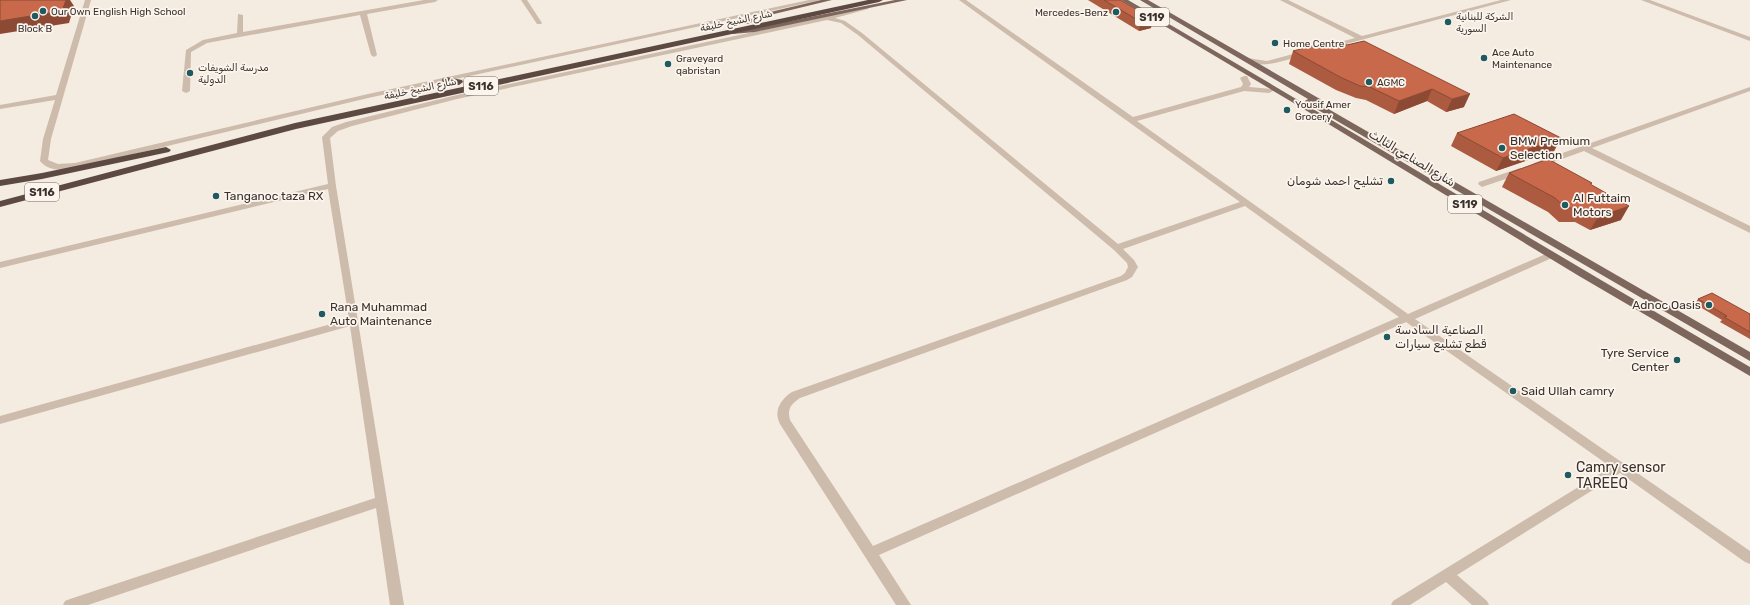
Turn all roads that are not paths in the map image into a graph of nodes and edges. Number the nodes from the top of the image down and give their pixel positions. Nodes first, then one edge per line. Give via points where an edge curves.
1 (88, 0) edge
2 (435, 0) edge
3 (524, 0) edge
4 (818, 0) edge
5 (829, 0) edge
6 (854, 0) edge
7 (879, 0) edge
8 (904, 0) edge
9 (962, 0) edge
10 (1134, 0) edge
11 (1143, 0) edge
12 (1283, 0) edge
13 (1508, 0) edge
14 (1644, 0) edge
15 (805, 1) edge
16 (1121, 2) edge
17 (866, 8) junction
18 (363, 13) junction
19 (240, 14) dead end
20 (844, 18) junction
21 (539, 23) dead end
22 (745, 23) junction
23 (729, 32) junction
24 (1184, 33) junction
25 (240, 34) junction
26 (1361, 38) junction
27 (1750, 39) edge
28 (1325, 48) edge
29 (1313, 51) edge
30 (374, 55) dead end
31 (607, 59) junction
32 (1247, 60) joint
33 (597, 66) junction
34 (1266, 66) junction
35 (1244, 78) junction
36 (446, 80) junction
37 (459, 82) junction
38 (1244, 89) junction
39 (1750, 89) edge
40 (1270, 91) junction
41 (186, 92) dead end
42 (59, 97) junction
43 (0, 107) edge
44 (1334, 115) junction
45 (1322, 118) junction
46 (1132, 120) junction
47 (1585, 148) junction
48 (166, 150) junction
49 (158, 161) junction
50 (83, 177) junction
51 (0, 183) edge
52 (1482, 184) dead end
53 (332, 186) junction
54 (0, 195) edge
55 (1247, 202) junction
56 (0, 204) edge
57 (0, 210) edge
58 (1750, 230) edge
59 (1117, 248) junction
60 (1551, 255) junction
61 (0, 265) edge
62 (1406, 318) junction
63 (354, 321) junction
64 (1750, 357) edge
65 (1750, 372) edge
66 (0, 420) edge
67 (1620, 467) junction
68 (382, 501) junction
69 (870, 553) junction
70 (1750, 558) edge
71 (1447, 575) junction
72 (70, 605) edge
73 (397, 605) edge
74 (904, 605) edge
75 (1398, 605) edge
76 (1482, 605) edge

1 - 42 street
2 - 18 street
3 - 21 street
4 - 15 street
5 - 22 main road via 768,14
6 - 22 highway, شارع الشيخ خليفة / S116
7 - 23 highway, شارع الشيخ خليفة / S116
8 - 17 main road
9 - 46 street
10 - 24 main road, شارع الصناعي الثالث / S119
11 - 32 main road
12 - 26 street
13 - 26 street
14 - 27 street
15 - 36 street
16 - 24 main road, شارع الصناعي الثالث / S119
16 - 35 main road
17 - 20 street
17 - 23 main road via 755,30
18 - 25 street
18 - 30 street
19 - 25 street
20 - 33 street via 824,19
20 - 59 street
22 - 37 highway, شارع الشيخ خليفة / S116
23 - 31 highway, شارع الشيخ خليفة / S116
24 - 44 main road, شارع الصناعي الثالث / S119
24 - 45 main road, شارع الصناعي الثالث / S119
25 - 41 street via 209,40 188,51
26 - 28 street
29 - 34 street
31 - 33 highway
31 - 49 highway, شارع الشيخ خليفة / S116 via 325,119
32 - 34 street
33 - 53 street via 457,96 335,129 326,137
34 - 44 main road
35 - 38 street
35 - 40 main road
36 - 37 highway
36 - 42 street via 62,167 47,164 44,160
37 - 48 highway, شارع الشيخ خليفة / S116
38 - 40 street
38 - 46 street
39 - 47 street
40 - 45 main road
42 - 43 street
44 - 64 main road, شارع الصناعي الثالث / S119
45 - 60 main road, شارع الصناعي الثالث / S119
46 - 55 street
47 - 52 street
47 - 58 street
48 - 50 highway, شارع الشيخ خليفة / S116
48 - 51 highway
49 - 50 highway, شارع الشيخ خليفة / S116
49 - 57 highway via 140,169
50 - 54 highway, S116
50 - 56 highway, S116
53 - 61 street
53 - 63 street
55 - 59 street
55 - 62 street
59 - 69 street via 1133,267 1124,278 796,395 784,406 784,421
60 - 62 street
60 - 65 main road, شارع الصناعي الثالث / S119
62 - 67 street
62 - 69 street
63 - 66 street
63 - 68 street
67 - 70 street
67 - 71 street
68 - 72 street
68 - 73 street
69 - 74 street
71 - 75 street
71 - 76 street

